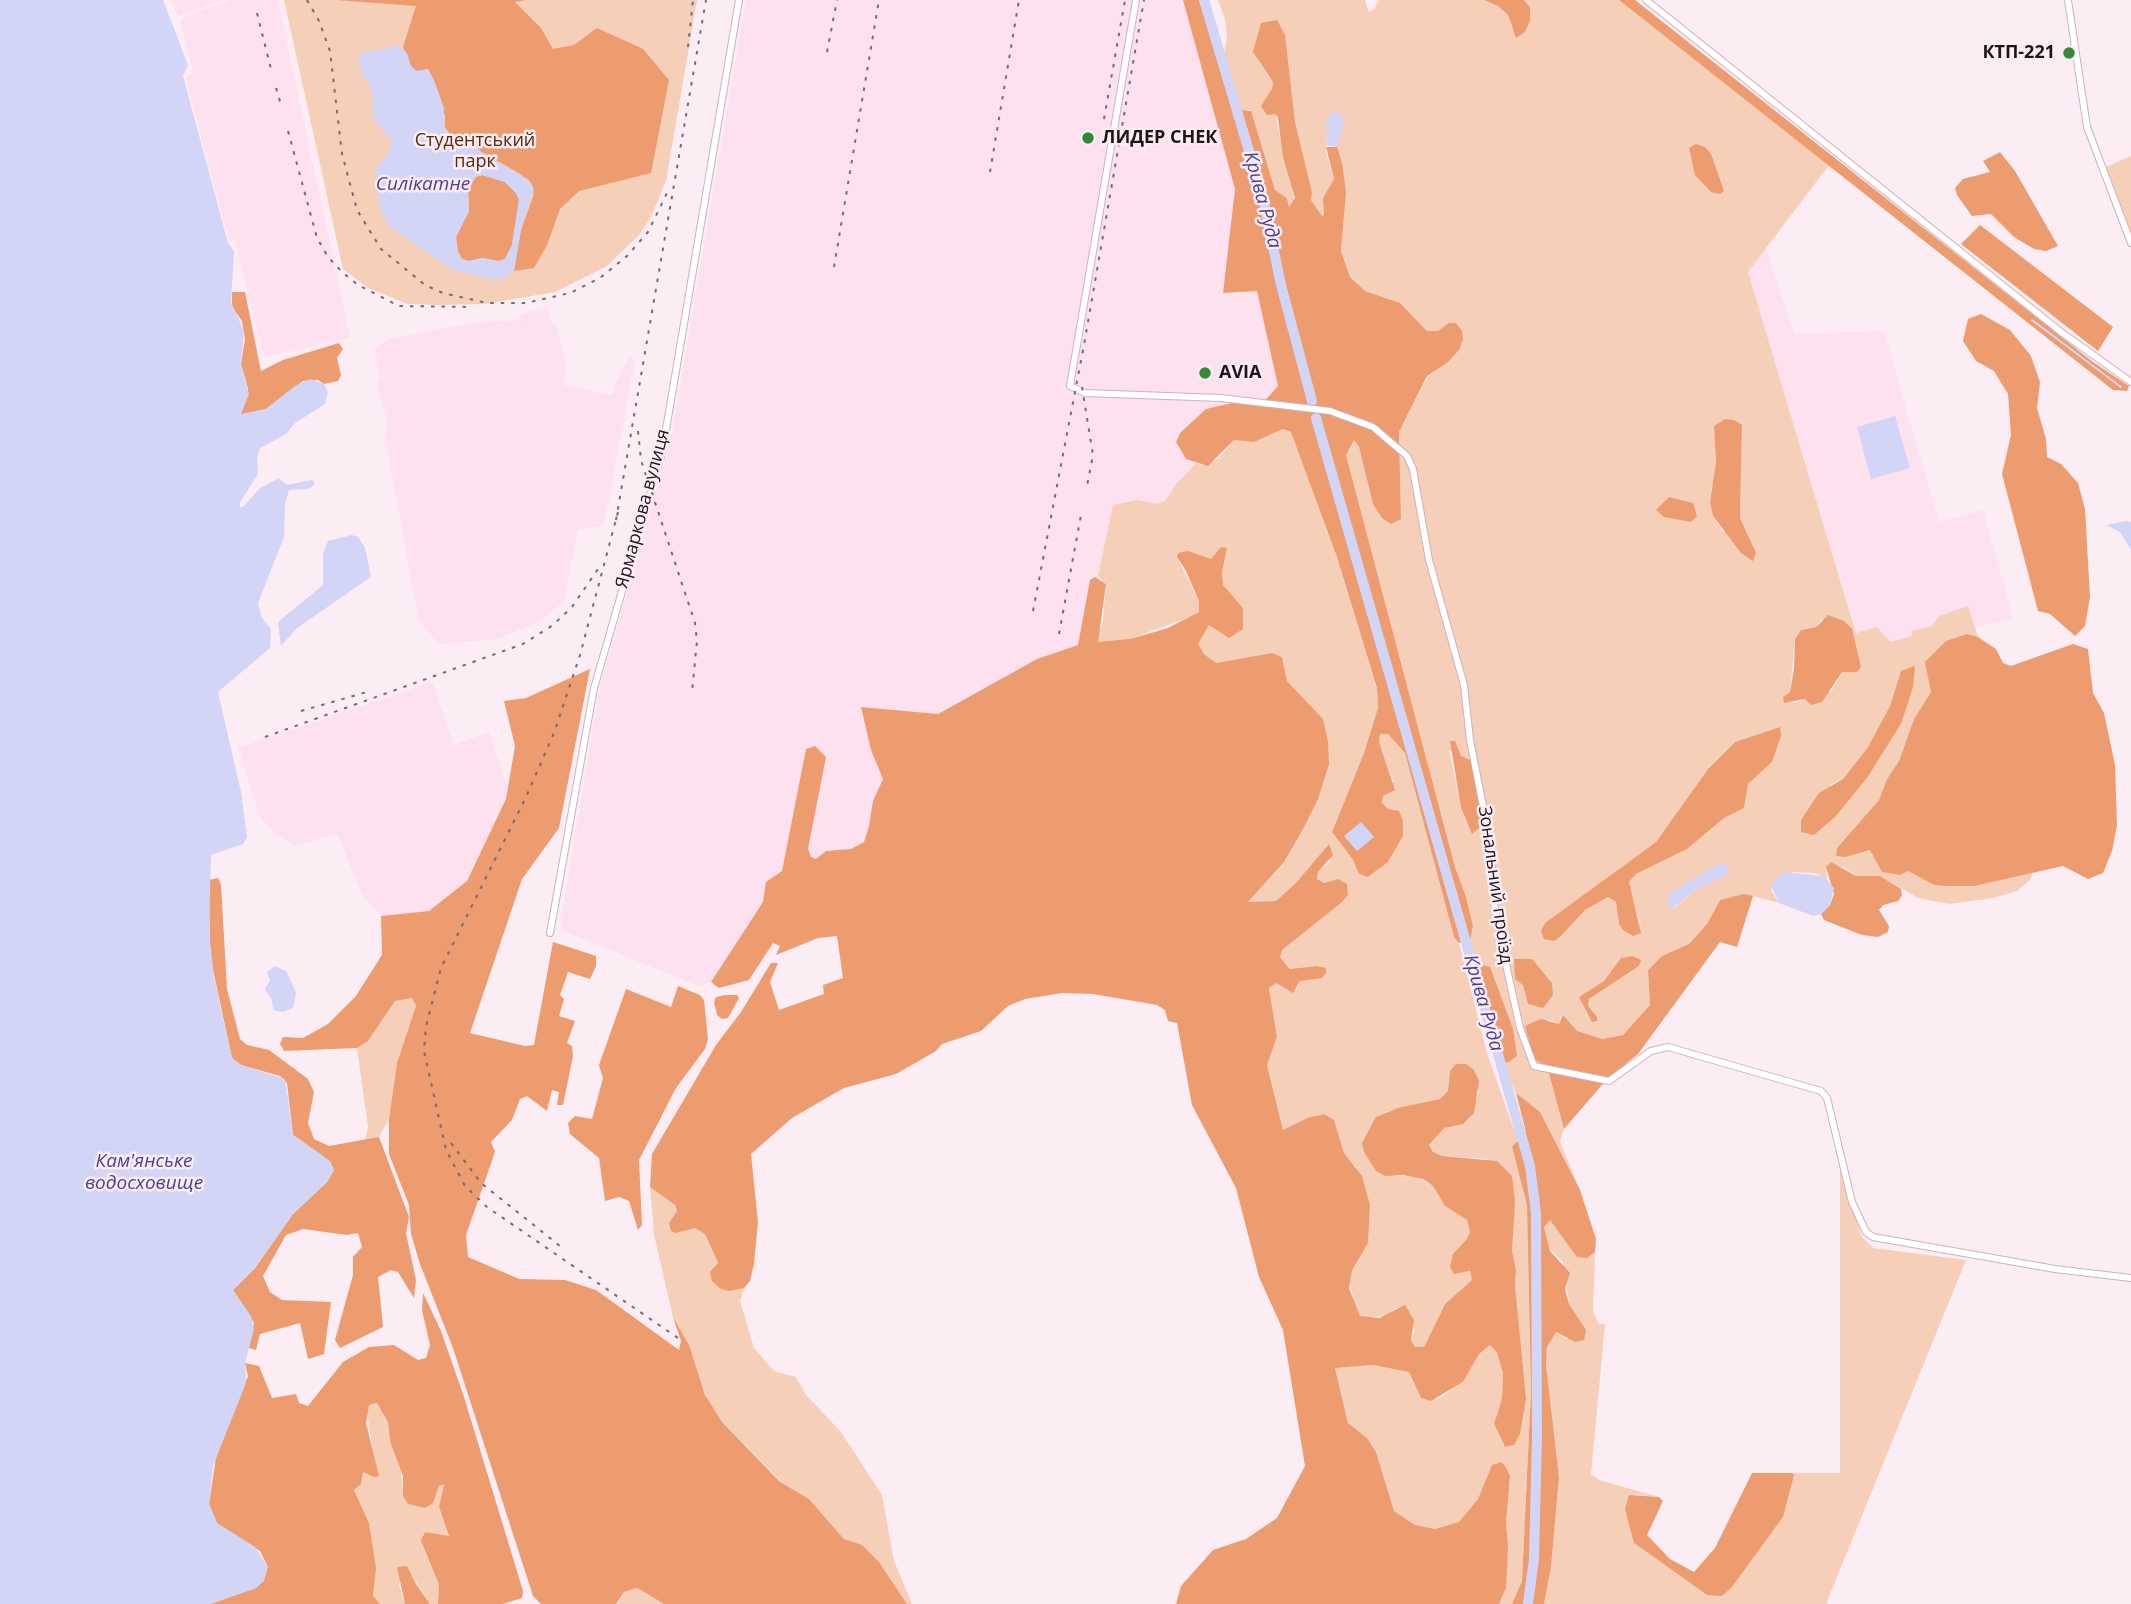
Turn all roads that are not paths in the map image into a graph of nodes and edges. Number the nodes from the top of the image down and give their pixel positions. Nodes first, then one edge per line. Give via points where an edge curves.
1 (739, 0) edge
2 (1136, 0) edge
3 (1646, 0) edge
4 (2068, 0) edge
5 (2131, 243) edge
6 (2131, 382) edge
7 (551, 933) dead end
8 (2131, 1278) edge

1 - 7 street, Ярмаркова вулиця via 662,453 594,688
2 - 8 street, Зональний проїзд via 1070,386 1085,393 1259,402 1330,411 1354,418 1396,443 1411,464 1429,560 1464,685 1491,847 1496,916 1520,1028 1534,1066 1609,1081 1651,1051 1668,1046 1825,1093 1852,1202 1869,1235 1890,1242
3 - 6 street
4 - 5 street via 2090,139

